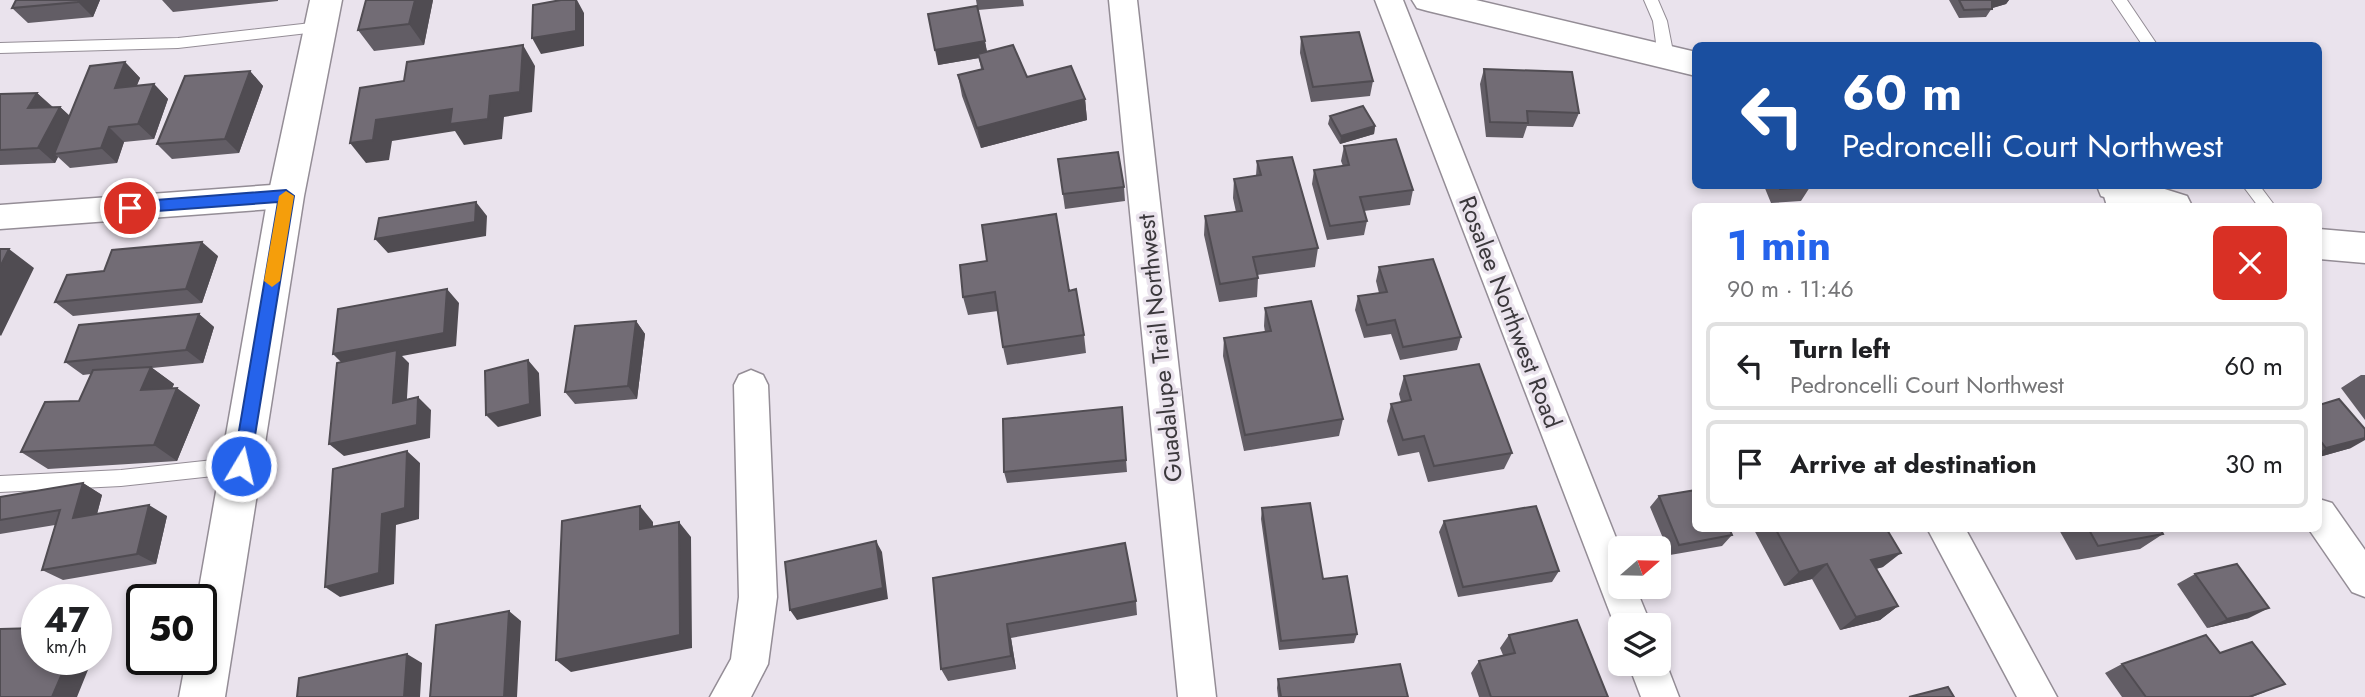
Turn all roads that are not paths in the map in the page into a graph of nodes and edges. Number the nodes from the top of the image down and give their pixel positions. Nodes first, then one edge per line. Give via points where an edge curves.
1 (1123, 0) edge
2 (1389, 0) edge
3 (1427, 0) edge
4 (1651, 0) edge
5 (2119, 0) edge
6 (323, 14) edge
7 (2148, 42) edge
8 (0, 48) edge
9 (1681, 61) edge
10 (2124, 189) edge
11 (2253, 189) edge
12 (286, 196) junction
13 (2165, 203) edge
14 (2265, 203) edge
15 (0, 217) edge
16 (2322, 244) edge
17 (2365, 248) edge
18 (751, 385) dead end
19 (241, 466) junction
20 (0, 484) edge
21 (2322, 519) edge
22 (1947, 532) edge
23 (2365, 580) edge
24 (1627, 613) edge
25 (1652, 676) edge
26 (202, 697) edge
27 (729, 697) edge
28 (1197, 697) edge
29 (1660, 697) edge
30 (2038, 697) edge

1 - 28 street, Guadalupe Trail Northwest
2 - 24 street, Rosalee Northwest Road
3 - 9 main road
4 - 9 lane
5 - 7 lane
6 - 8 lane via 178,43
6 - 12 main road
10 - 13 main road
11 - 14 lane
12 - 15 street
12 - 19 main road
16 - 17 main road
18 - 27 street via 758,597 749,664
19 - 20 lane
19 - 26 main road
21 - 23 street
22 - 30 street
25 - 29 street

